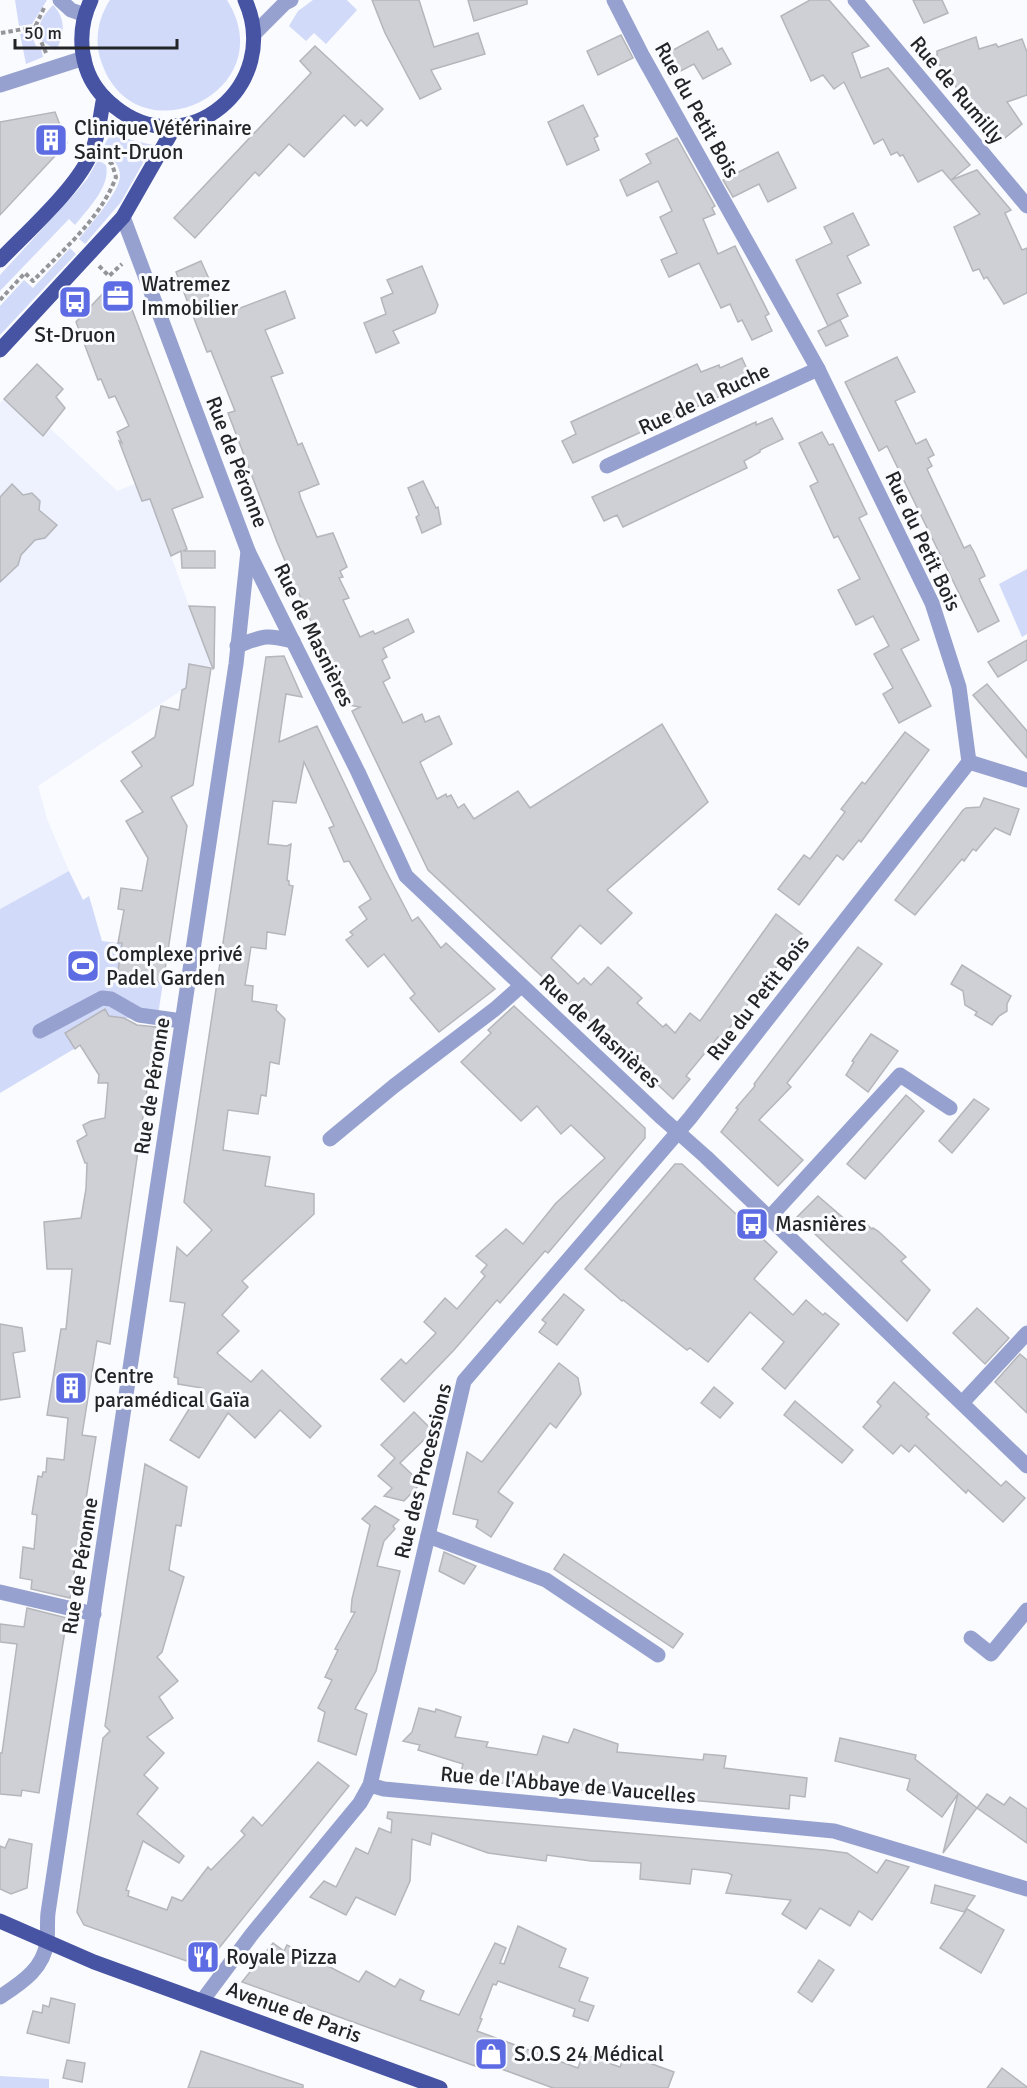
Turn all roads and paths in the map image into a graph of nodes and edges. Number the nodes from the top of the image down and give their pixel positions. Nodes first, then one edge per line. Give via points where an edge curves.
1 (48, 0) edge
2 (60, 0) edge
3 (91, 0) edge
4 (245, 0) edge
5 (291, 0) edge
6 (614, 0) edge
7 (855, 0) edge
8 (85, 15) junction
9 (35, 27) junction
10 (1, 33) edge
11 (254, 34) junction
12 (84, 58) junction
13 (52, 68) junction
14 (0, 85) edge
15 (104, 97) junction
16 (175, 126) junction
17 (93, 151) junction
18 (1020, 188) edge
19 (1027, 206) edge
20 (123, 217) junction
21 (135, 251) junction
22 (88, 256) junction
23 (0, 260) edge
24 (0, 300) edge
25 (0, 350) edge
26 (818, 369) junction
27 (607, 466) dead end
28 (248, 551) junction
29 (293, 641) junction
30 (237, 646) junction
31 (969, 762) junction
32 (1027, 780) edge
33 (521, 986) junction
34 (182, 1022) junction
35 (40, 1031) dead end
36 (950, 1108) dead end
37 (678, 1131) junction
38 (330, 1139) dead end
39 (769, 1218) junction
40 (1027, 1333) edge
41 (962, 1403) junction
42 (1027, 1466) edge
43 (428, 1536) junction
44 (0, 1593) edge
45 (1027, 1610) edge
46 (94, 1614) junction
47 (971, 1638) dead end
48 (658, 1655) dead end
49 (370, 1785) junction
50 (1027, 1889) edge
51 (0, 1921) edge
52 (47, 1943) junction
53 (0, 1997) edge
54 (202, 2001) junction
55 (440, 2088) edge

1 - 9 path
2 - 8 street
3 - 8 main road
4 - 11 main road
5 - 11 street
6 - 26 street, Rue du Petit Bois
7 - 18 street, Rue de Rumilly
8 - 12 main road via 81,37
9 - 10 path
9 - 13 path
11 - 16 main road via 248,71 234,94 208,116
12 - 13 street
12 - 15 main road via 94,85
13 - 14 street
15 - 16 main road via 137,120
15 - 17 main road
16 - 20 main road
17 - 23 main road via 65,192
17 - 24 path via 112,164 116,177 101,206 33,281 25,273
18 - 19 street, Rue de Rumilly
20 - 21 street, Rue de Péronne
20 - 22 main road
21 - 22 path via 109,276
21 - 28 street, Rue de Péronne
22 - 25 main road
26 - 27 street, Rue de la Ruche
26 - 31 street, Rue du Petit Bois via 932,603 959,687
28 - 29 street, Rue de Masnières
28 - 30 street, Rue de Péronne
29 - 30 street via 273,635
29 - 33 street, Rue de Masnières via 406,876
30 - 34 street, Rue de Péronne
31 - 32 street
31 - 37 street, Rue du Petit Bois
33 - 37 street, Rue de Masnières
33 - 38 street
34 - 35 street via 139,1015 102,998
34 - 46 street, Rue de Péronne
36 - 39 street via 900,1075
37 - 39 street, Rue de Masnières
37 - 43 street, Rue des Processions via 464,1381
39 - 41 street, Rue de Masnières
40 - 41 street
41 - 42 street, Rue de Masnières
43 - 48 street via 546,1580
43 - 49 street, Rue des Processions
44 - 46 street
45 - 47 street via 991,1654
46 - 52 street, Rue de Péronne via 48,1913
49 - 50 street, Rue de l'Abbaye de Vaucelles via 834,1831
49 - 54 street via 360,1803
51 - 52 main road, Avenue de Paris
52 - 53 street via 38,1967
52 - 54 main road, Avenue de Paris
54 - 55 main road, Avenue de Paris

